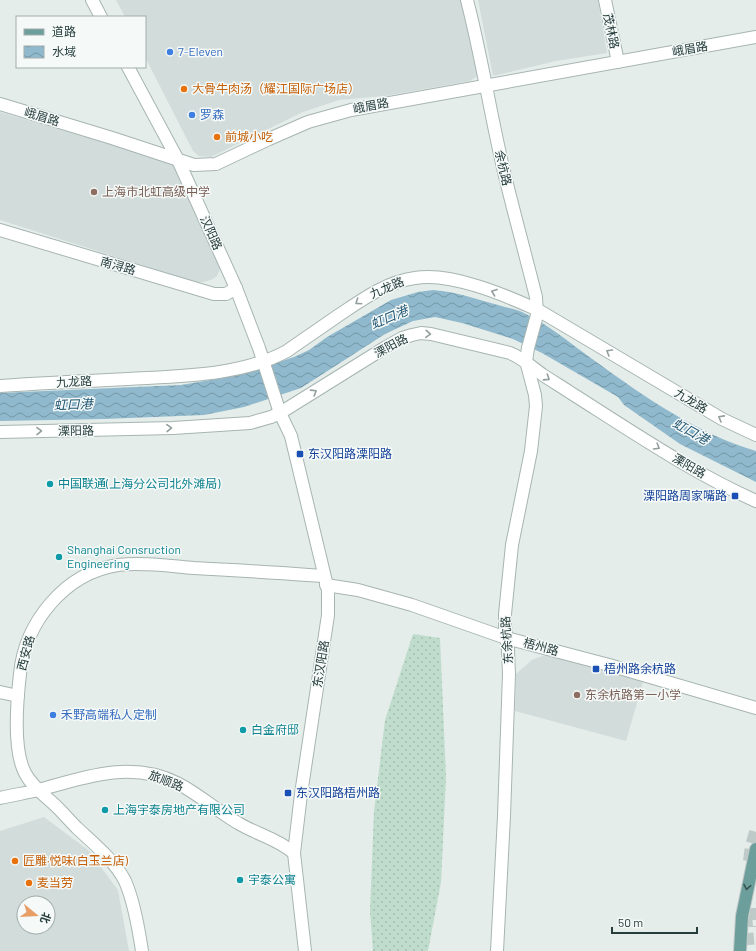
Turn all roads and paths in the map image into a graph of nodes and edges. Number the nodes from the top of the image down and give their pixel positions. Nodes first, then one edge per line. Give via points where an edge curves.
1 (92, 0) edge
2 (467, 0) edge
3 (605, 0) edge
4 (100, 16) edge
5 (756, 37) edge
6 (618, 62) junction
7 (129, 68) edge
8 (485, 86) junction
9 (0, 104) edge
10 (178, 160) junction
11 (0, 230) edge
12 (236, 288) junction
13 (537, 315) junction
14 (526, 361) junction
15 (265, 364) junction
16 (271, 382) joint
17 (0, 386) edge
18 (280, 413) junction
19 (0, 432) edge
20 (756, 435) edge
21 (756, 501) edge
22 (325, 580) junction
23 (506, 638) junction
24 (0, 692) edge
25 (18, 696) junction
26 (756, 708) edge
27 (38, 790) junction
28 (0, 798) edge
29 (756, 850) tunnel mouth
30 (294, 853) junction
31 (142, 951) edge
32 (305, 951) edge
33 (497, 951) edge
34 (740, 951) edge

1 - 4 street
2 - 8 street, 余杭路
3 - 6 street, 茂林路
5 - 6 street, 峨眉路
6 - 8 street, 峨眉路
7 - 10 street, 汉阳路
8 - 10 street, 峨眉路 via 328,116 269,139 216,164 194,165
8 - 13 street, 余杭路 via 536,297
9 - 10 street, 峨眉路
10 - 12 street, 汉阳路
11 - 12 street, 南浔路 via 214,294 226,294
12 - 15 street, 汉阳路
13 - 14 street, 东余杭路
13 -> 15 street, 九龙路 via 506,297 466,283 441,278 415,278 377,290
20 -> 13 street, 九龙路 via 722,420
18 -> 14 street, 溧阳路 via 386,347 412,335 426,333 448,337 510,353
14 -> 21 street, 溧阳路 via 645,440 724,486
14 - 23 street, 东余杭路 via 536,406 531,451 509,565
15 - 16 street, 汉阳路
15 - 17 street, 九龙路 via 202,374
16 - 18 street, 东汉阳路
19 -> 18 street, 溧阳路 via 235,424 258,421
18 - 22 street, 东汉阳路 via 291,436
22 - 23 street, 梧州路 via 412,605
22 - 25 street, 西安路 via 138,564 118,565 98,571 67,588 38,619 24,650
22 - 30 street, 东汉阳路 via 329,602 328,616
23 - 26 street, 梧州路
23 - 33 street, 东余杭路 via 509,674
24 - 25 street
25 - 27 street, 西安路 via 20,757 25,773
27 - 28 street, 旅顺路
27 - 30 street, 旅顺路 via 97,774 131,771 151,773 177,782 238,823 285,845
27 - 31 street, 西安路 via 109,859 124,881 134,911
29 -> 34 main road via 742,916
30 - 32 street, 东汉阳路

